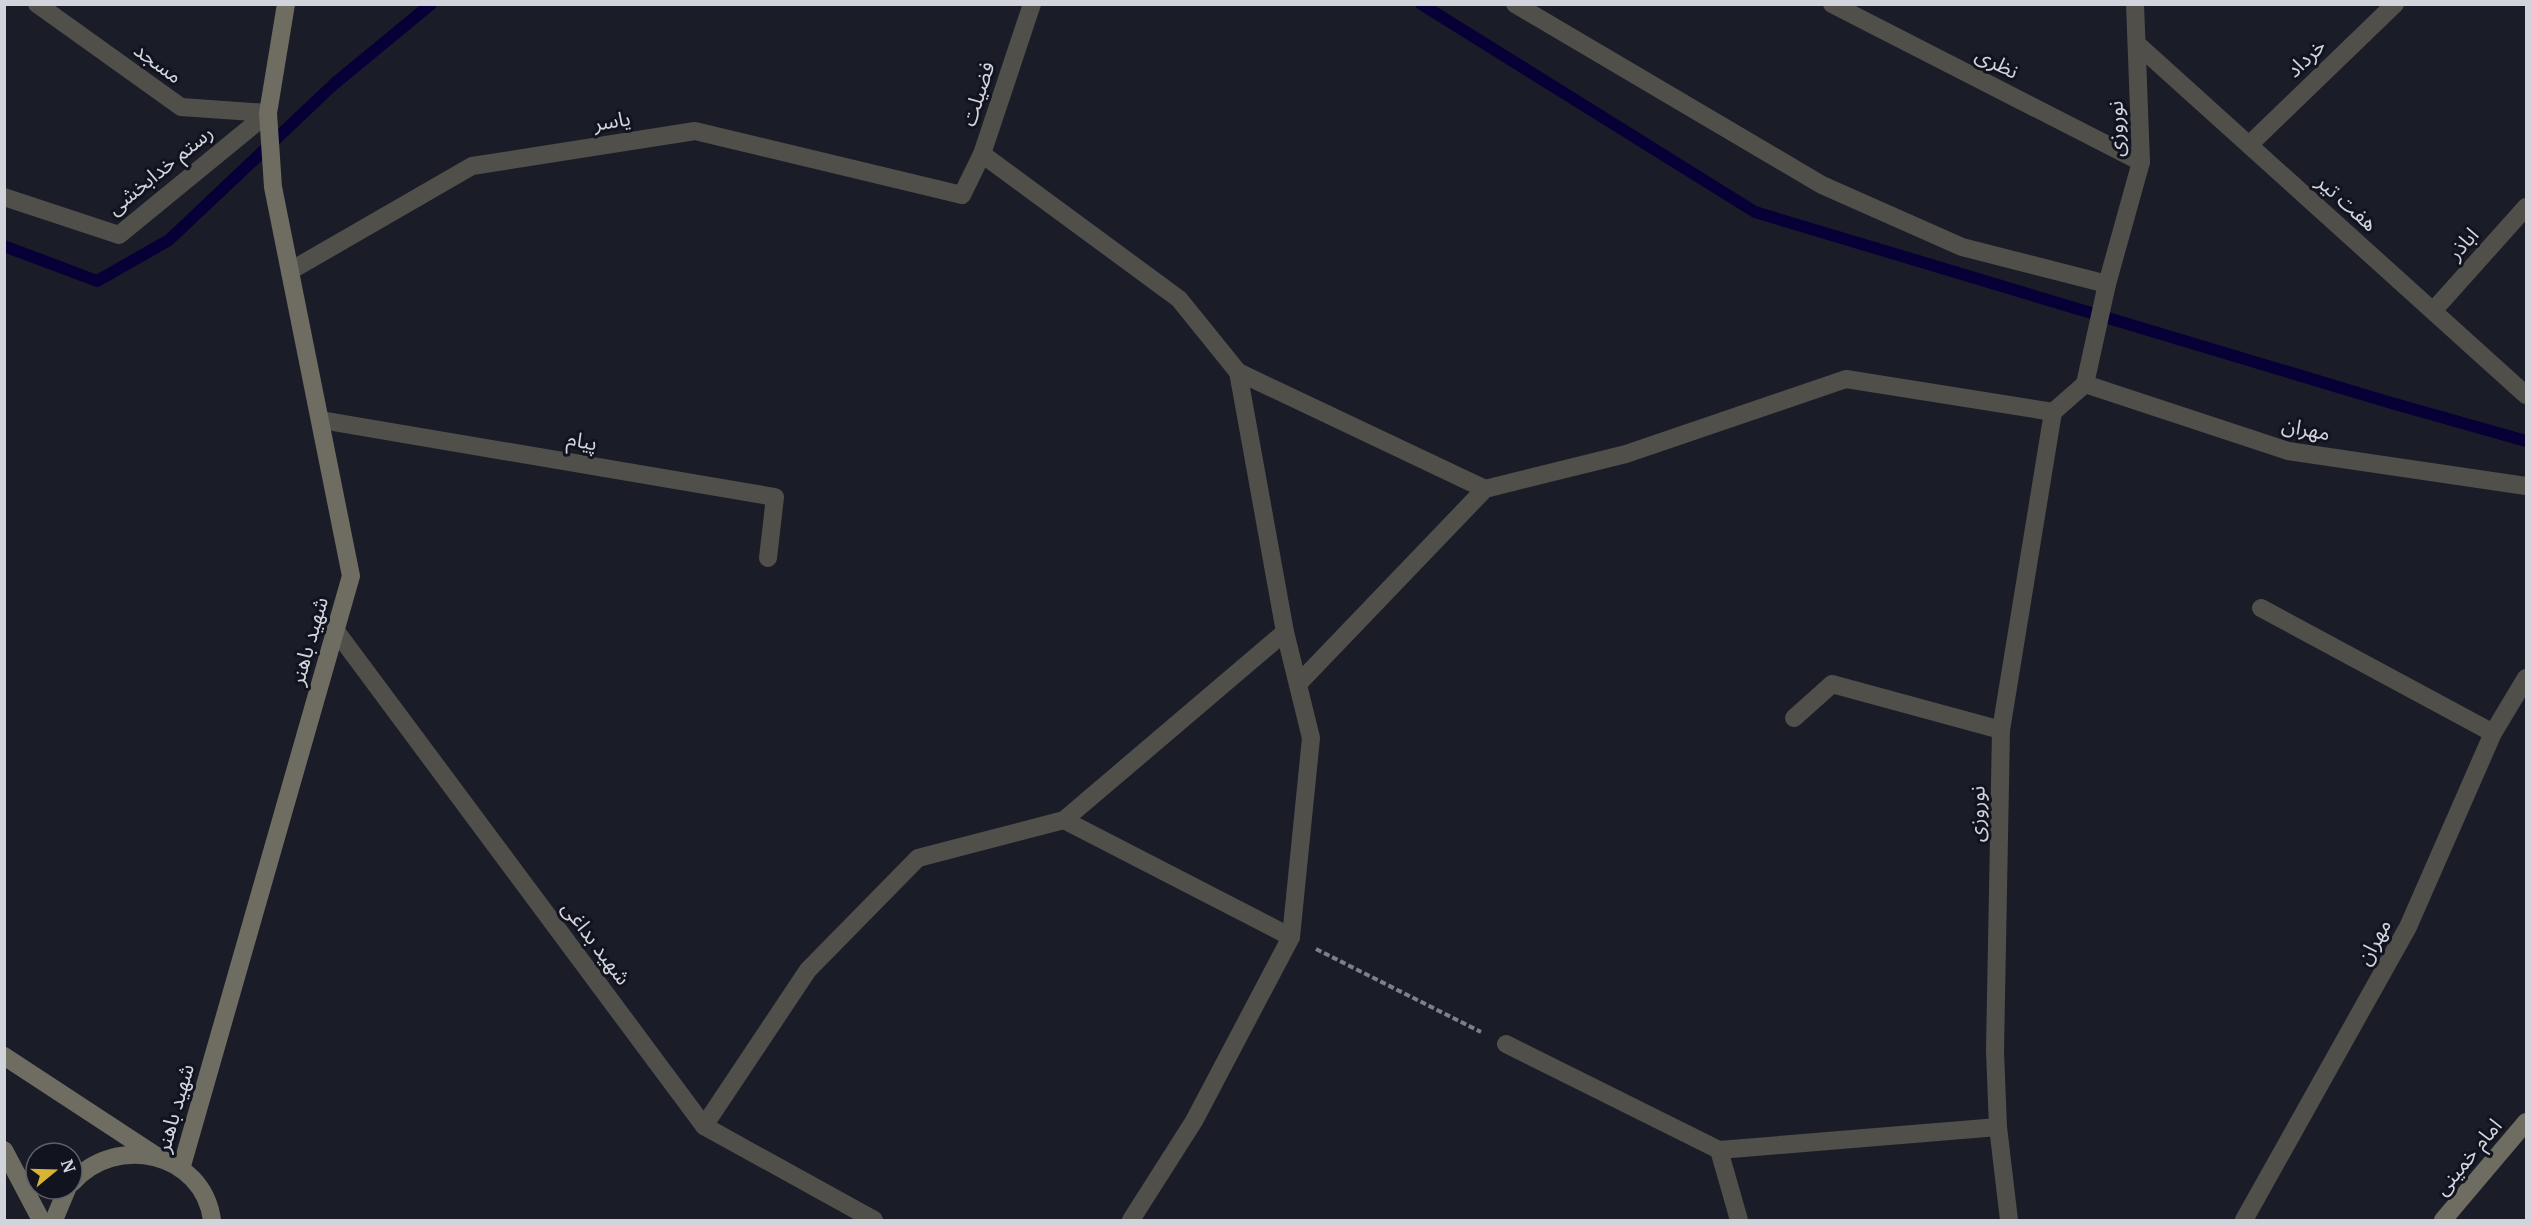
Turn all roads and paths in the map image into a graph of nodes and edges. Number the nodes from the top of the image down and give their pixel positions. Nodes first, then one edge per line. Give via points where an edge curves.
1 (37, 4) edge
2 (286, 4) edge
3 (1032, 4) edge
4 (1515, 4) edge
5 (1832, 4) edge
6 (2135, 4) edge
7 (2395, 4) edge
8 (2136, 44) junction
9 (268, 114) junction
10 (2249, 145) junction
11 (982, 154) junction
12 (2141, 162) junction
13 (962, 195) joint
14 (4, 197) edge
15 (2526, 207) edge
16 (290, 271) junction
17 (2107, 284) junction
18 (2433, 311) junction
19 (1238, 372) junction
20 (2085, 384) junction
21 (2526, 395) edge
22 (2053, 412) junction
23 (321, 420) junction
24 (2526, 486) edge
25 (1485, 489) junction
26 (768, 558) dead end
27 (2261, 608) dead end
28 (336, 631) junction
29 (1285, 632) junction
30 (2526, 678) edge
31 (1298, 684) junction
32 (1794, 718) dead end
33 (2001, 730) junction
34 (2493, 733) junction
35 (1064, 820) junction
36 (1291, 937) junction
37 (1506, 1044) joint
38 (4, 1056) edge
39 (2526, 1122) edge
40 (704, 1126) junction
41 (1998, 1127) junction
42 (4, 1150) edge
43 (1719, 1150) junction
44 (158, 1157) junction
45 (181, 1169) junction
46 (84, 1170) edge
47 (62, 1201) edge
48 (211, 1216) edge
49 (41, 1221) edge
50 (54, 1221) edge
51 (228, 1221) edge
52 (874, 1221) edge
53 (1131, 1221) edge
54 (1739, 1221) edge
55 (2009, 1221) edge
56 (2244, 1221) edge
57 (2443, 1221) edge

1 - 9 street, مسجد via 181,107
2 - 9 street, شهید باهنر
3 - 11 street, فضیلت
4 - 17 street via 1822,185 1962,247
5 - 12 street, نظری
6 - 8 street, نوروزی
7 - 10 street, خرداد
8 - 10 street, هفت تیر
8 - 12 street, نوروزی
9 - 14 street, رستم خدابخشی via 119,235
9 - 16 street, شهید باهنر via 273,187
10 - 18 street, هفت تیر
11 - 13 street, فضیلت
11 - 19 street via 1179,299
12 - 17 street, نوروزی
13 - 16 street, یاسر via 695,131 472,166
15 - 18 street, اباذر
16 - 23 street, شهید باهنر
17 - 20 street, نوروزی
18 - 21 street, هفت تیر
19 - 25 street
19 - 29 street
20 - 22 street
20 - 24 street, مهران via 2288,451
22 - 25 street via 1846,379 1626,454
22 - 33 street, نوروزی
23 - 26 street, پیام via 775,497
23 - 28 street, شهید باهنر via 351,576
25 - 31 street
27 - 34 street
28 - 40 street, شهید بداغی
28 - 45 street, شهید باهنر
29 - 31 street
29 - 35 street
30 - 34 street, مهران
31 - 36 street via 1311,738
32 - 33 street via 1832,684
33 - 41 street, نوروزی via 1995,1051
34 - 56 street, مهران via 2408,927
35 - 36 street
35 - 40 street via 918,858 808,970
36 - 37 path
36 - 53 street via 1194,1121
37 - 43 street
38 - 44 street
39 - 57 street, امام خمینی
40 - 52 street, شهید بداغی
41 - 43 street
41 - 55 street, نوروزی
42 - 49 street
43 - 54 street
44 - 45 street
44 - 46 street via 131,1154 106,1158
45 - 48 street via 198,1187
47 - 50 street
48 - 51 street

